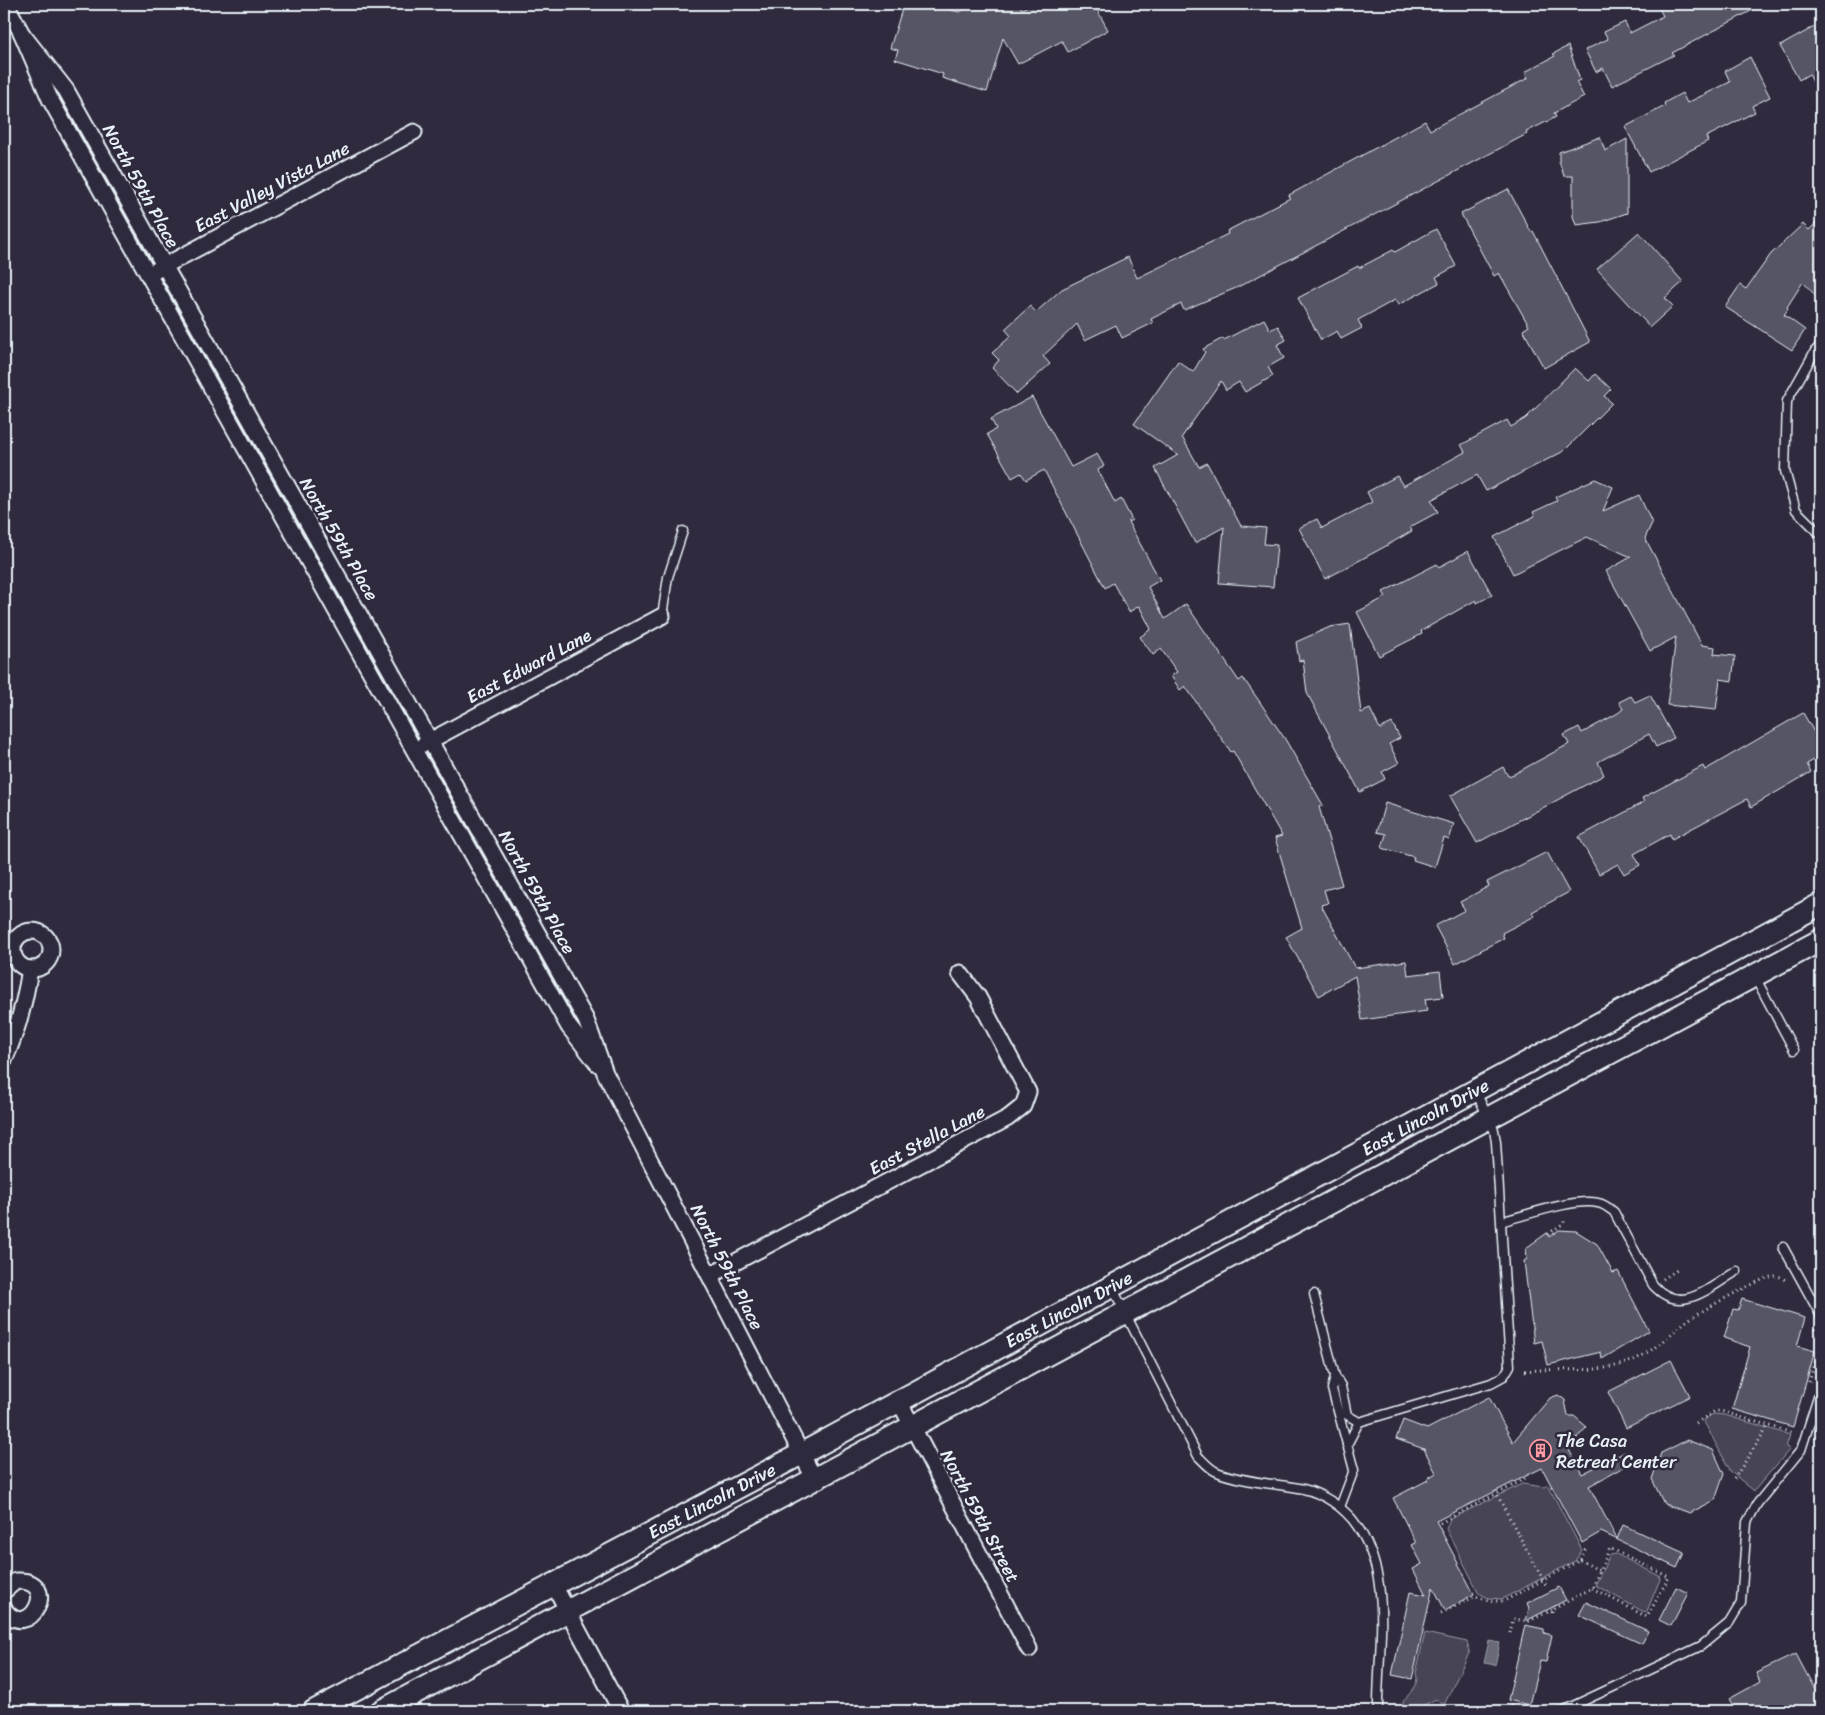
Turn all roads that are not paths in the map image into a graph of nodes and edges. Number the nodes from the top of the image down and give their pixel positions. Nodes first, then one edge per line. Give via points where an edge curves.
1 (6, 4) edge
2 (22, 34) junction
3 (414, 132) dead end
4 (164, 266) junction
5 (148, 275) junction
6 (1821, 346) edge
7 (683, 531) dead end
8 (1821, 535) edge
9 (662, 616) joint
10 (431, 740) junction
11 (414, 749) junction
12 (1821, 904) edge
13 (1821, 940) edge
14 (30, 969) dead end
15 (960, 973) dead end
16 (1755, 975) junction
17 (1794, 1050) dead end
18 (4, 1060) edge
19 (605, 1073) junction
20 (1475, 1091) junction
21 (1489, 1119) junction
22 (1503, 1222) junction
23 (1783, 1246) dead end
24 (1737, 1271) dead end
25 (711, 1275) junction
26 (1112, 1287) junction
27 (1314, 1294) dead end
28 (1126, 1314) junction
29 (1821, 1316) edge
30 (1335, 1376) junction
31 (1821, 1388) edge
32 (899, 1401) junction
33 (1359, 1422) junction
34 (913, 1428) junction
35 (1347, 1445) junction
36 (801, 1454) junction
37 (815, 1480) junction
38 (1340, 1507) junction
39 (554, 1585) junction
40 (4, 1591) edge
41 (568, 1611) junction
42 (5, 1615) edge
43 (1029, 1649) dead end
44 (348, 1703) edge
45 (314, 1711) edge
46 (381, 1711) edge
47 (621, 1711) edge
48 (1378, 1711) edge
49 (1562, 1711) edge

1 - 2 street, North 59th Place
2 - 4 street, North 59th Place via 66,90
2 - 5 street, North 59th Place via 50,99
3 - 4 street, East Valley Vista Lane
4 - 5 street, East Valley Vista Lane
4 - 10 street, North 59th Place
5 - 11 street, North 59th Place
6 - 8 lane via 1787,401 1785,471 1796,510
7 - 9 lane via 668,577
9 - 10 street, East Edward Lane
10 - 11 street, East Edward Lane
10 - 19 street, North 59th Place via 586,1020
11 - 19 street, North 59th Place via 569,1027
12 - 20 main road, East Lincoln Drive
13 - 16 main road, East Lincoln Drive
14 - 18 street via 16,1032
15 - 25 street, East Stella Lane via 978,997 1028,1092 1024,1106 1008,1118
16 - 17 lane
16 - 21 main road, East Lincoln Drive
19 - 25 street, North 59th Place
20 - 21 lane
20 - 26 main road, East Lincoln Drive
21 - 22 lane via 1496,1142
21 - 28 main road, East Lincoln Drive
22 - 24 lane via 1569,1205 1588,1202 1606,1205 1614,1212 1653,1285 1662,1295 1675,1300 1685,1300
22 - 33 lane via 1511,1356 1508,1372 1491,1383
23 - 29 lane
25 - 36 street, North 59th Place
26 - 28 lane
26 - 32 main road, East Lincoln Drive
27 - 30 lane
28 - 34 main road, East Lincoln Drive
28 - 38 lane via 1198,1456 1214,1471 1309,1489
30 - 33 lane via 1341,1386 1347,1415
30 - 35 lane via 1332,1389
31 - 49 lane via 1804,1443 1747,1522 1741,1602 1729,1623 1701,1646
32 - 34 street, North 59th Street
32 - 36 main road, East Lincoln Drive
33 - 35 lane
34 - 37 main road, East Lincoln Drive
34 - 43 street, North 59th Street
35 - 38 lane via 1354,1470
36 - 37 street, North 59th Place
36 - 39 main road, East Lincoln Drive
37 - 41 main road, East Lincoln Drive
38 - 48 lane via 1359,1528 1379,1577
39 - 41 street
39 - 44 main road, East Lincoln Drive
40 - 42 street via 10,1583 23,1580 34,1586 40,1597 34,1614 22,1619
41 - 46 main road, East Lincoln Drive
41 - 47 street
44 - 45 main road, East Lincoln Drive

